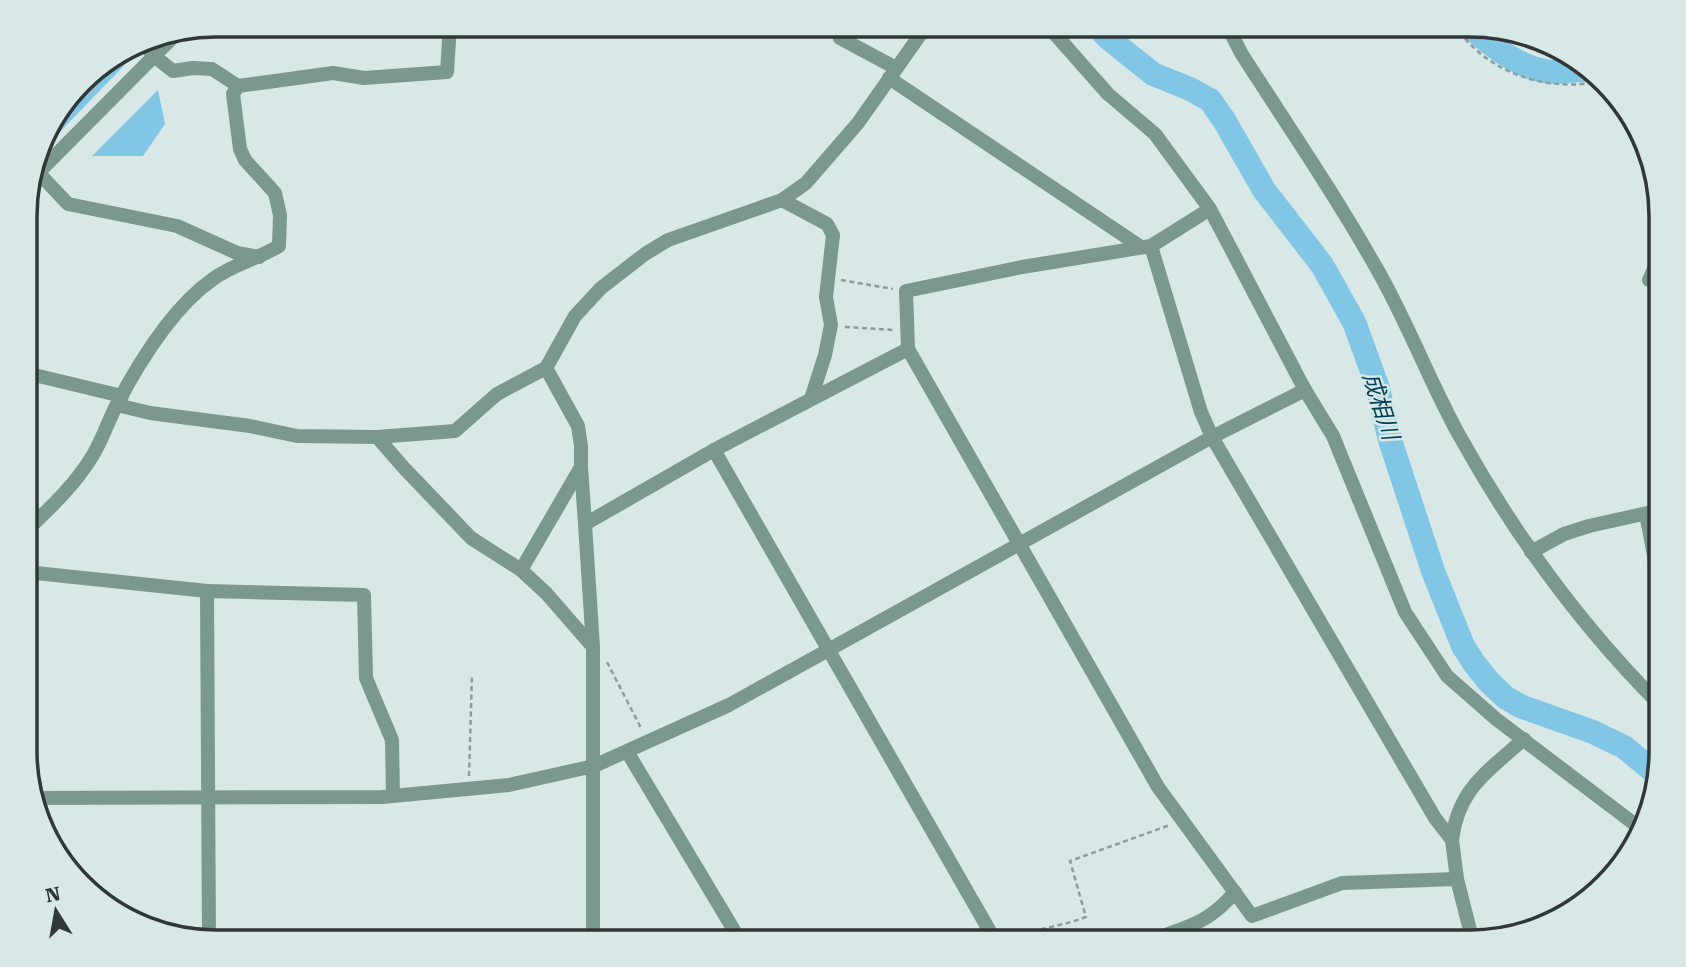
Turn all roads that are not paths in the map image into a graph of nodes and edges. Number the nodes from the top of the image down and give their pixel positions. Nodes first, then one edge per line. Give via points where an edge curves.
1 (449, 37) edge
2 (840, 37) edge
3 (918, 37) edge
4 (1058, 37) edge
5 (1233, 37) edge
6 (167, 44) edge
7 (148, 50) edge
8 (154, 57) junction
9 (892, 73) junction
10 (238, 86) junction
11 (44, 164) edge
12 (41, 180) edge
13 (782, 200) junction
14 (1210, 209) junction
15 (1146, 247) junction
16 (261, 257) junction
17 (908, 349) junction
18 (546, 368) junction
19 (37, 376) edge
20 (1305, 390) junction
21 (811, 399) junction
22 (119, 401) junction
23 (377, 436) junction
24 (1212, 437) junction
25 (713, 450) junction
26 (580, 467) junction
27 (1649, 513) edge
28 (1646, 514) junction
29 (37, 520) edge
30 (585, 524) junction
31 (1649, 530) edge
32 (1019, 544) junction
33 (1531, 552) junction
34 (520, 570) junction
35 (37, 573) edge
36 (207, 591) junction
37 (593, 647) junction
38 (827, 650) junction
39 (1649, 694) edge
40 (1524, 739) junction
41 (628, 752) junction
42 (594, 766) junction
43 (209, 796) junction
44 (393, 796) junction
45 (43, 798) edge
46 (1634, 824) edge
47 (1452, 840) junction
48 (1457, 879) junction
49 (1235, 892) junction
50 (209, 930) edge
51 (593, 930) edge
52 (734, 930) edge
53 (996, 930) edge
54 (1182, 930) edge
55 (1470, 930) edge

1 - 10 street via 446,72 364,78 333,73
2 - 9 street
3 - 9 street
4 - 14 street via 1108,94 1155,134
5 - 33 street via 1382,278 1460,435
6 - 8 street
7 - 8 street
8 - 10 street via 173,71 212,69
8 - 11 street
9 - 13 street via 841,143 806,183
9 - 15 street
10 - 16 street via 233,94 240,149 275,193 280,215 279,246
12 - 16 street via 68,204 177,226 237,253
13 - 18 street via 668,240 645,254 601,288 575,316
13 - 21 street via 827,224 833,235 826,297 831,326
14 - 15 street
14 - 20 street
15 - 17 street via 906,291
15 - 24 street
16 - 22 street via 212,279 192,299 168,325
17 - 21 street
17 - 32 street
18 - 23 street via 496,394 455,431
18 - 26 street via 578,426
19 - 22 street
20 - 24 street
20 - 40 street via 1333,436 1405,612 1447,676
21 - 25 street
22 - 23 street via 150,413 297,436
22 - 29 street via 94,453 69,489
23 - 34 street via 471,538
24 - 32 street
24 - 47 street
25 - 30 street
25 - 38 street
26 - 30 street
26 - 34 street
27 - 28 street
28 - 31 street
28 - 33 street via 1564,534
30 - 37 street
32 - 38 street
32 - 49 street via 1158,786
33 - 39 street
34 - 37 street
35 - 36 street
36 - 43 street
36 - 44 street via 364,595 366,678 392,740
37 - 42 street
38 - 41 street via 729,705
38 - 53 street
40 - 46 street
40 - 47 street via 1482,776 1461,803
41 - 42 street
41 - 52 street
42 - 44 street via 509,785
42 - 51 street
43 - 44 street
43 - 45 street
43 - 50 street
47 - 48 street
48 - 49 street via 1342,883 1252,916
48 - 55 street
49 - 54 street via 1199,924

